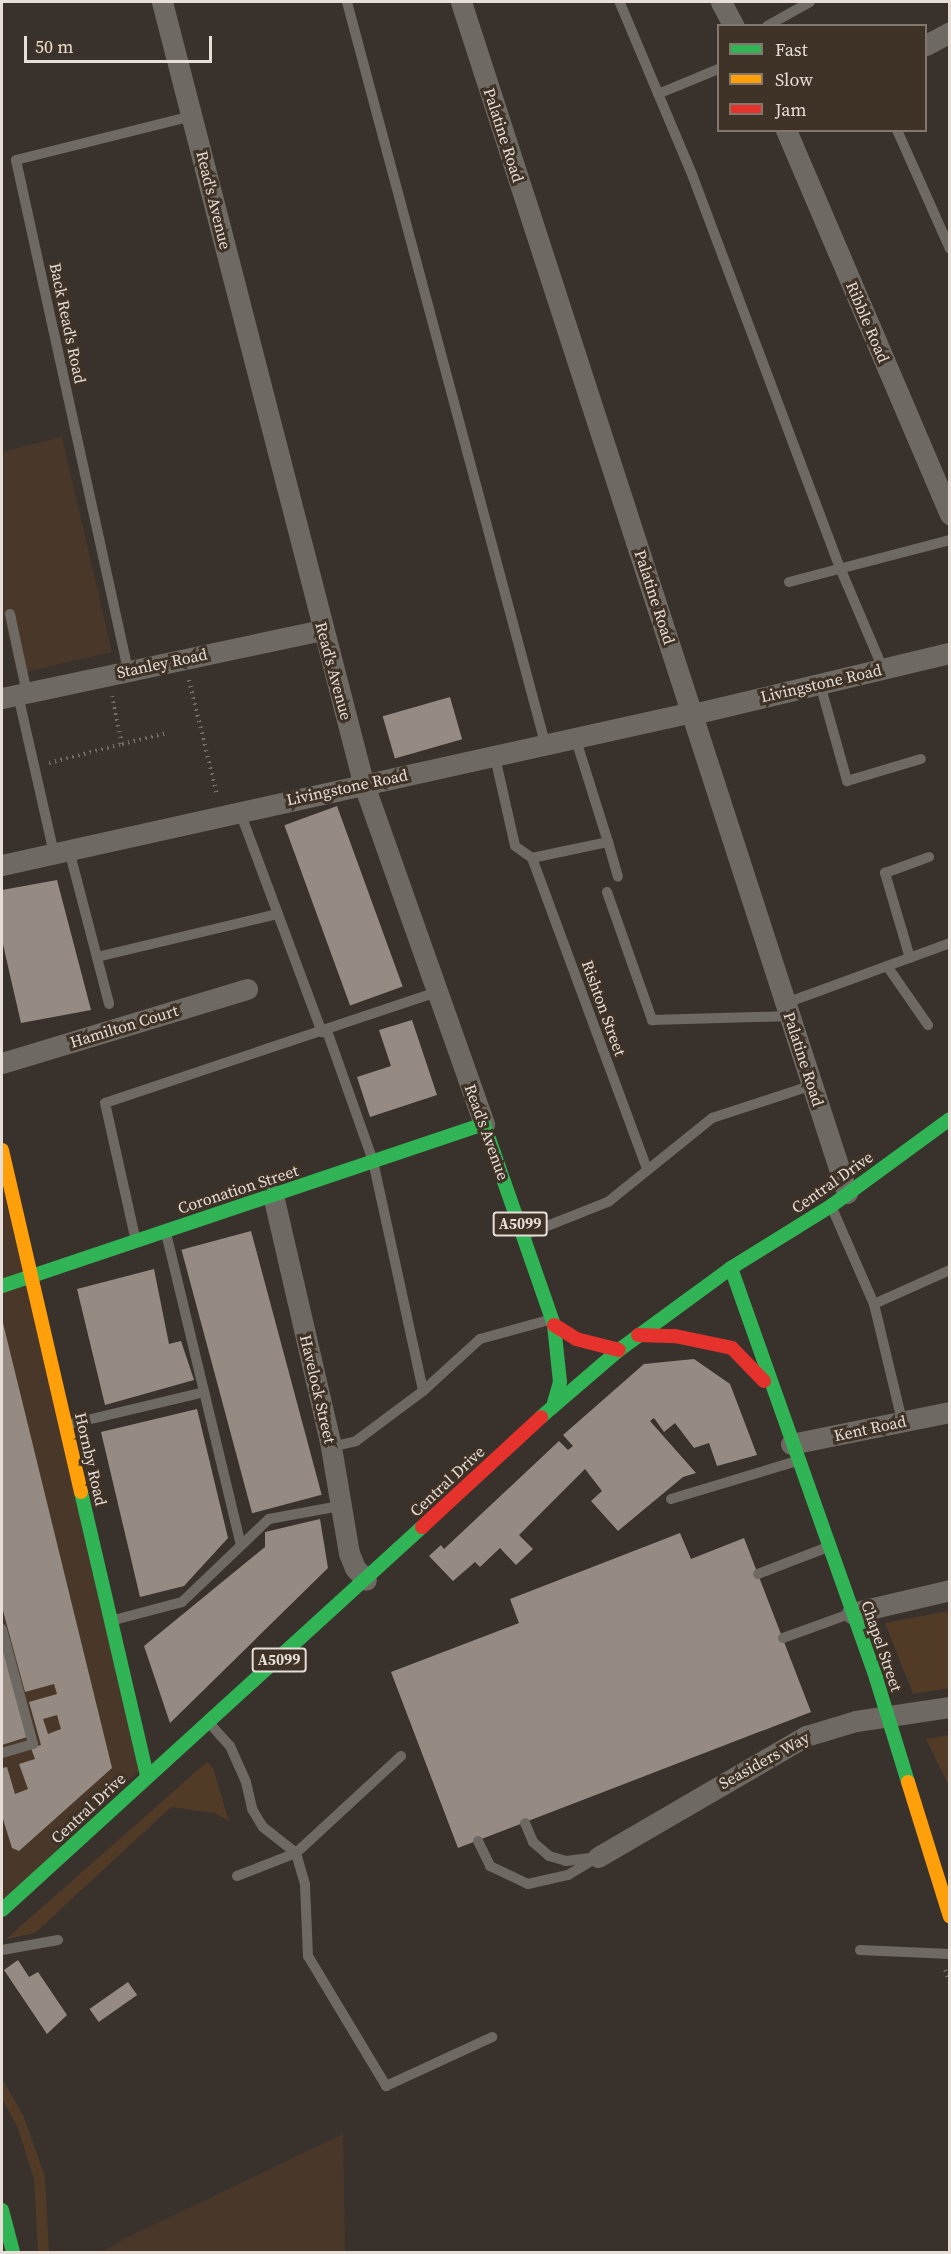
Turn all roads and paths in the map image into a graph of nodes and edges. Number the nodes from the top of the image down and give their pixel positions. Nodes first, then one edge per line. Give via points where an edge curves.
1 (162, 2) edge
2 (347, 2) edge
3 (461, 2) edge
4 (721, 2) edge
5 (810, 2) edge
6 (620, 3) dead end
7 (733, 24) edge
8 (771, 24) edge
9 (950, 32) edge
10 (927, 44) edge
11 (717, 69) edge
12 (658, 94) junction
13 (193, 116) junction
14 (787, 132) edge
15 (898, 132) edge
16 (950, 249) edge
17 (950, 514) edge
18 (950, 540) edge
19 (841, 570) junction
20 (789, 582) dead end
21 (10, 614) dead end
22 (322, 630) junction
23 (950, 653) edge
24 (184, 658) junction
25 (883, 669) junction
26 (128, 670) junction
27 (107, 675) junction
28 (819, 684) junction
29 (16, 695) edge
30 (693, 713) junction
31 (167, 733) dead end
32 (576, 740) junction
33 (122, 744) junction
34 (546, 747) junction
35 (495, 757) junction
36 (921, 759) dead end
37 (34, 767) junction
38 (363, 782) junction
39 (232, 814) junction
40 (608, 842) junction
41 (62, 852) junction
42 (929, 857) dead end
43 (532, 858) junction
44 (2, 865) edge
45 (618, 877) dead end
46 (608, 892) dead end
47 (278, 914) junction
48 (950, 943) edge
49 (97, 957) junction
50 (910, 958) junction
51 (887, 966) junction
52 (247, 989) dead end
53 (437, 992) junction
54 (109, 1004) dead end
55 (788, 1009) junction
56 (928, 1025) dead end
57 (325, 1032) junction
58 (2, 1063) edge
59 (813, 1085) junction
60 (950, 1119) edge
61 (484, 1124) junction
62 (2, 1150) edge
63 (373, 1161) junction
64 (647, 1169) junction
65 (273, 1195) junction
66 (839, 1200) junction
67 (166, 1230) junction
68 (524, 1235) junction
69 (136, 1240) junction
70 (731, 1268) junction
71 (950, 1270) edge
72 (32, 1276) junction
73 (2, 1286) edge
74 (874, 1304) junction
75 (552, 1322) junction
76 (638, 1335) junction
77 (619, 1350) junction
78 (772, 1390) junction
79 (423, 1391) junction
80 (204, 1392) junction
81 (553, 1407) junction
82 (950, 1412) edge
83 (902, 1421) junction
84 (66, 1425) junction
85 (331, 1447) junction
86 (794, 1452) junction
87 (671, 1499) dead end
88 (340, 1506) junction
89 (241, 1545) junction
90 (828, 1546) junction
91 (758, 1574) dead end
92 (366, 1580) junction
93 (950, 1590) edge
94 (852, 1613) junction
95 (111, 1621) junction
96 (2, 1629) edge
97 (783, 1638) dead end
98 (948, 1708) edge
99 (209, 1723) junction
100 (2, 1753) edge
101 (401, 1756) dead end
102 (147, 1776) junction
103 (525, 1822) dead end
104 (477, 1841) dead end
105 (297, 1853) junction
106 (598, 1857) junction
107 (237, 1876) dead end
108 (4, 1901) edge
109 (950, 1917) edge
110 (58, 1940) dead end
111 (2, 1950) edge
112 (860, 1950) dead end
113 (950, 1954) edge
114 (492, 2037) dead end
115 (2, 2210) edge
116 (13, 2253) edge

1 - 13 street, Read's Avenue
2 - 34 lane
3 - 30 street, Palatine Road
4 - 7 street
5 - 8 lane
6 - 12 lane
9 - 10 street
11 - 12 lane
12 - 19 lane
13 - 22 street, Read's Avenue
13 - 26 lane, Back Read's Road via 16,160
14 - 17 street, Ribble Road
15 - 16 lane
18 - 19 lane
19 - 20 lane
19 - 25 lane
21 - 29 lane
22 - 24 street, Stanley Road
22 - 38 street, Read's Avenue
23 - 25 street, Livingstone Road
24 - 26 street, Stanley Road
24 - 39 path
25 - 28 street, Livingstone Road
26 - 27 street, Stanley Road
27 - 29 street, Stanley Road
27 - 33 path
28 - 30 street, Livingstone Road
28 - 36 lane via 847,781
29 - 37 lane
30 - 32 street, Livingstone Road
30 - 55 street, Palatine Road
31 - 33 path
32 - 34 street, Livingstone Road
32 - 40 lane
33 - 37 path
34 - 35 street, Livingstone Road
35 - 38 street, Livingstone Road
35 - 43 lane via 515,846
37 - 41 lane
38 - 39 street, Livingstone Road
38 - 53 street, Read's Avenue
39 - 41 street, Livingstone Road
39 - 47 lane
40 - 43 lane
40 - 45 lane
41 - 44 street, Livingstone Road
41 - 49 lane
42 - 50 lane via 885,873
43 - 64 lane, Rishton Street
46 - 55 lane via 652,1020
47 - 49 lane
47 - 57 lane
48 - 50 lane
49 - 54 lane
50 - 51 lane
51 - 55 lane
51 - 56 lane
52 - 58 street, Hamilton Court
53 - 57 lane
53 - 61 street, Read's Avenue
55 - 59 street, Palatine Road
57 - 63 lane
57 - 69 lane via 105,1103
59 - 64 lane via 712,1118
59 - 66 street, Palatine Road
60 - 66 main road, Central Drive / A5099
61 - 63 main road, Coronation Street
61 - 68 main road, Read's Avenue / A5099
62 - 72 main road, Hornby Road
63 - 65 main road, Coronation Street
63 - 79 lane
64 - 68 lane via 608,1202
65 - 67 main road, Coronation Street
65 - 85 street, Havelock Street
66 - 70 main road, Central Drive / A5099
66 - 74 lane
67 - 69 main road, Coronation Street
67 - 80 lane
68 - 75 main road, Read's Avenue / A5099
69 - 72 main road, Coronation Street
70 - 76 main road, Central Drive / A5099
70 - 78 main road, Chapel Street
71 - 74 lane
72 - 73 main road, Coronation Street
72 - 84 main road, Hornby Road
74 - 83 lane
75 - 77 main road via 576,1339
75 - 79 lane via 480,1339
75 - 81 main road, Read's Avenue / A5099 via 560,1375
76 - 77 main road, Central Drive / A5099
76 - 78 main road, Chapel Street via 675,1336 732,1348
77 - 81 main road, Central Drive / A5099
78 - 86 main road, Chapel Street
79 - 85 lane via 356,1441
80 - 84 lane
80 - 89 lane
81 - 92 main road, Central Drive / A5099
82 - 83 street, Kent Road
83 - 86 street, Kent Road
84 - 95 main road, Hornby Road
85 - 88 street, Havelock Street
86 - 87 lane
86 - 90 main road, Chapel Street
88 - 89 lane via 269,1519
88 - 92 street, Havelock Street via 351,1561
89 - 95 lane via 182,1602
90 - 91 lane
90 - 94 main road, Chapel Street
92 - 99 main road, Central Drive / A5099
93 - 94 street
94 - 97 lane
94 - 109 main road, Chapel Street
95 - 102 main road, Hornby Road
96 - 100 lane via 33,1744
98 - 106 street, Seasiders Way via 823,1729 778,1749
99 - 102 main road, Central Drive / A5099
99 - 105 lane via 230,1746 246,1782 252,1809 263,1827
101 - 105 lane
102 - 108 main road, Central Drive / A5099
103 - 106 lane via 538,1848 549,1856 566,1861
104 - 106 lane via 490,1866 528,1884 568,1875
105 - 107 lane
105 - 114 lane via 305,1885 308,1956 386,2086
110 - 111 lane
112 - 113 lane
115 - 116 main road

